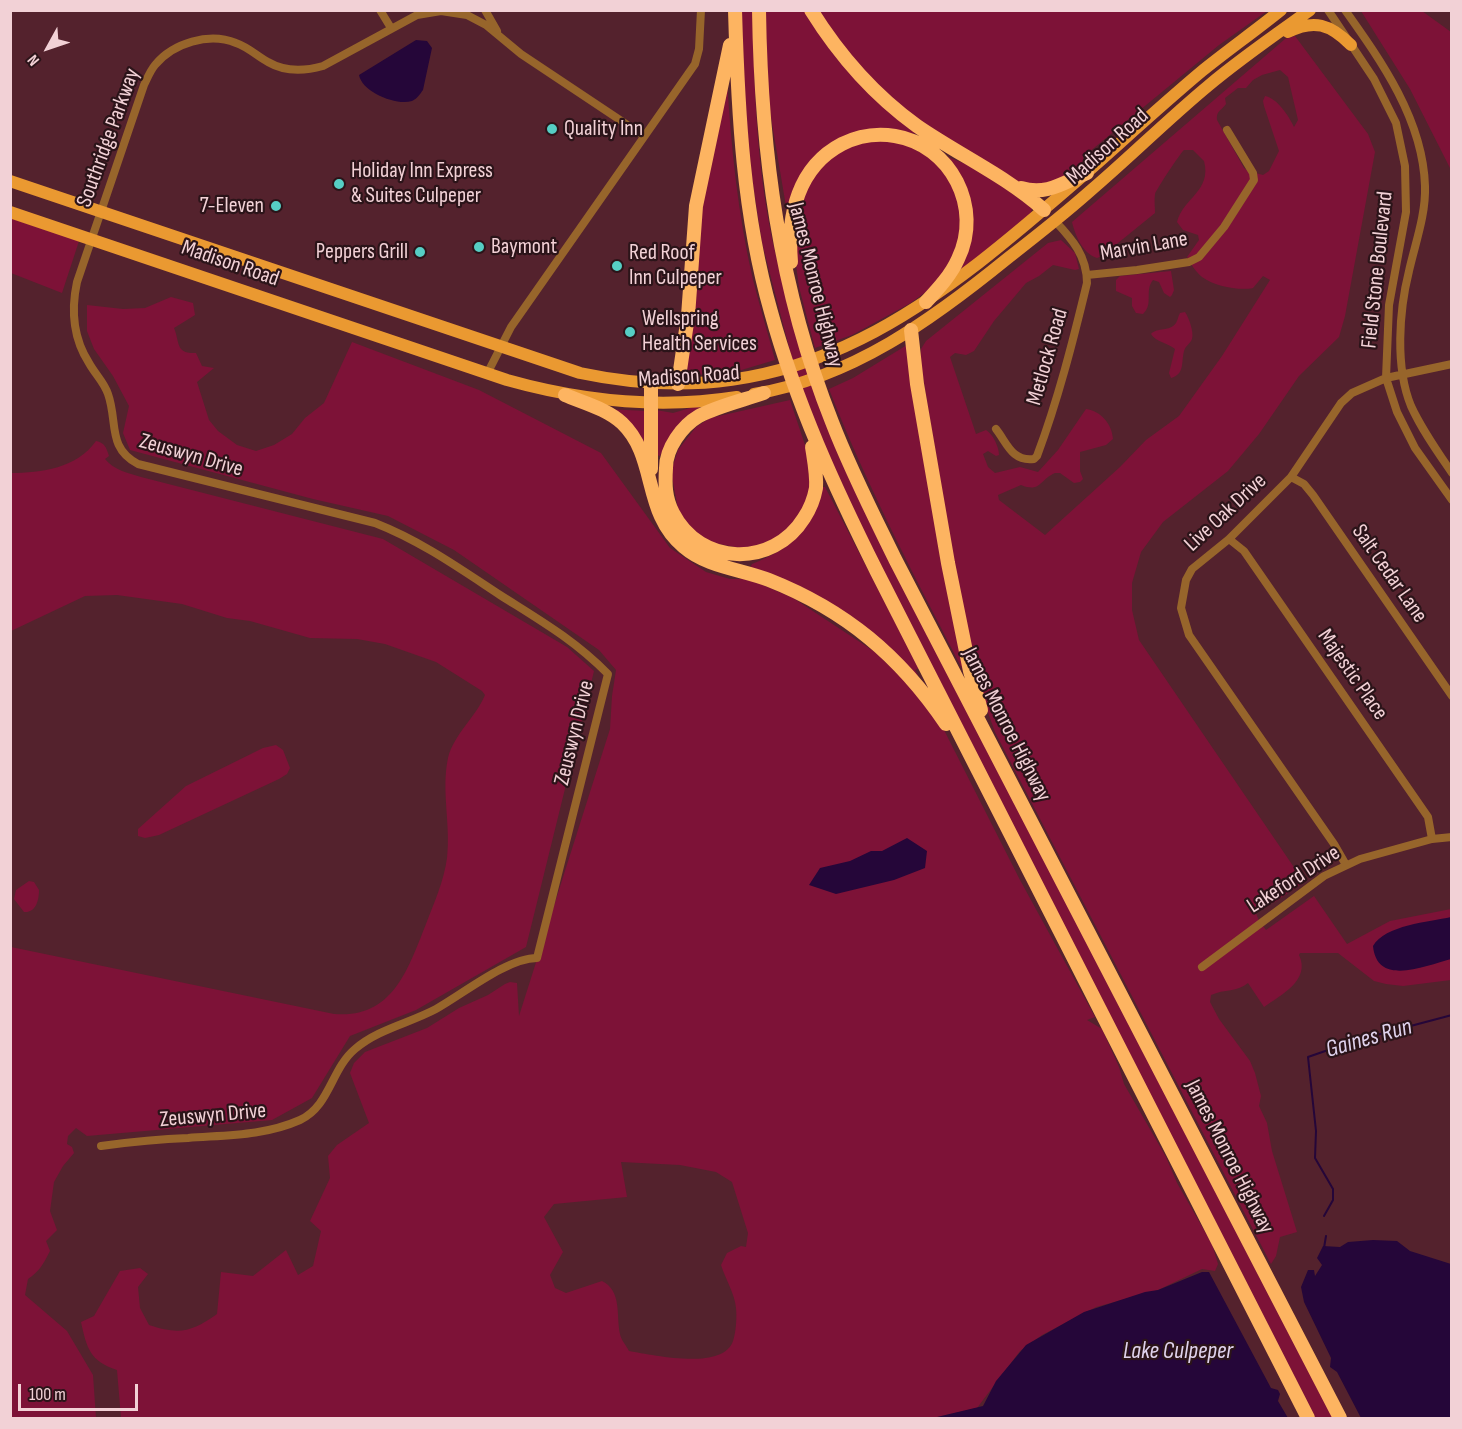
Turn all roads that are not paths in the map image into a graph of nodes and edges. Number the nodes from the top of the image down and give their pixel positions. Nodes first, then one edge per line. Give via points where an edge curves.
1 (380, 10) edge
2 (485, 10) edge
3 (701, 10) edge
4 (735, 10) edge
5 (759, 10) edge
6 (811, 10) edge
7 (1281, 10) edge
8 (1310, 10) edge
9 (1328, 10) edge
10 (1345, 10) edge
11 (468, 13) edge
12 (391, 28) junction
13 (501, 38) junction
14 (1351, 45) junction
15 (1257, 47) junction
16 (1227, 130) dead end
17 (644, 136) junction
18 (1087, 172) junction
19 (10, 181) edge
20 (1015, 186) junction
21 (1044, 210) junction
22 (101, 211) junction
23 (10, 212) edge
24 (1055, 221) junction
25 (92, 240) junction
26 (1087, 275) junction
27 (926, 302) junction
28 (800, 326) junction
29 (911, 330) junction
30 (499, 347) junction
31 (1452, 364) edge
32 (487, 374) junction
33 (1404, 375) junction
34 (1386, 378) junction
35 (651, 384) junction
36 (678, 384) junction
37 (764, 393) junction
38 (565, 394) junction
39 (652, 403) junction
40 (808, 424) junction
41 (996, 429) dead end
42 (1452, 473) edge
43 (1292, 477) junction
44 (651, 489) junction
45 (1452, 500) edge
46 (1229, 539) junction
47 (1452, 696) edge
48 (1002, 765) junction
49 (981, 776) junction
50 (1452, 837) edge
51 (1432, 839) junction
52 (1346, 865) junction
53 (1202, 967) dead end
54 (101, 1146) dead end
55 (1308, 1419) edge
56 (1340, 1419) edge

1 - 12 street
2 - 13 street
3 - 17 street via 695,64
4 - 36 highway via 696,206 688,316
4 - 40 highway, James Monroe Highway via 739,116 756,244 770,311
5 - 28 highway, James Monroe Highway via 761,102 768,171 778,236
6 - 20 highway via 859,74 893,106
7 - 18 main road, Madison Road via 1201,72
8 - 15 main road, Madison Road
9 - 14 street, Field Stone Boulevard
10 - 33 street, Field Stone Boulevard via 1405,104 1420,146 1425,187 1420,229 1402,301
11 - 12 street, Southridge Parkway via 428,12
11 - 13 street, Southridge Parkway
12 - 22 street, Southridge Parkway via 312,69 278,66 237,43 218,39 193,41 174,50 156,64 144,86
13 - 17 street, Southridge Parkway
14 - 15 main road via 1332,30 1312,24 1297,27
14 - 34 street, Field Stone Boulevard via 1396,123 1405,166 1406,212 1389,305
15 - 24 main road, Madison Road
16 - 26 street, Marvin Lane via 1254,180 1204,252 1189,262
17 - 30 street
18 - 20 highway via 1045,191
18 - 21 main road, Madison Road
19 - 22 main road, Madison Road
20 - 21 highway
21 - 24 main road
21 - 27 main road, Madison Road
22 - 25 street, Southridge Parkway
22 - 30 main road, Madison Road
23 - 25 main road, Madison Road
24 - 26 street, Metlock Road via 1078,248
24 - 29 main road, Madison Road
25 - 32 main road, Madison Road
25 - 54 street, Zeuswyn Drive via 76,289 74,321 81,348 108,394 116,439 124,454 138,464 394,531 563,634 608,674 537,958 515,963 438,1008 366,1041 342,1063 328,1091 314,1110 301,1119 251,1134
26 - 41 street, Metlock Road via 1077,327 1037,456 1030,459 1014,455
27 - 28 highway via 953,268 964,245 967,214 963,194 950,169 925,148 897,136 868,136 829,152 812,168 799,191 789,232
27 - 36 main road, Madison Road via 841,349 784,370 712,383
28 - 48 highway, James Monroe Highway via 832,422 864,494
29 - 37 main road, Madison Road via 849,366
29 - 48 highway via 962,636 978,702
30 - 32 street
30 - 35 main road, Madison Road via 580,373
31 - 33 street, Live Oak Drive
32 - 38 main road, Madison Road
33 - 34 street, Live Oak Drive
33 - 42 street, Field Stone Boulevard via 1410,405
34 - 43 street, Live Oak Drive via 1352,393 1341,403
34 - 45 street, Field Stone Boulevard via 1415,448
35 - 36 main road, Madison Road
35 - 39 highway
37 - 39 main road, Madison Road via 720,400
37 - 40 highway via 700,416 682,431 669,452 667,498 678,521 698,541 731,554 754,554 774,547 792,534 807,514 816,489
38 - 39 main road, Madison Road
38 - 44 highway via 610,415 629,431 641,453
39 - 44 highway
40 - 49 highway, James Monroe Highway via 835,487
43 - 46 street, Live Oak Drive
43 - 47 street, Salt Cedar Lane via 1313,495
44 - 49 highway via 662,521 685,549 804,595 880,646 924,693
46 - 51 street, Majestic Place via 1244,551 1428,817
46 - 52 street, Live Oak Drive via 1192,569 1186,580 1181,608 1189,635
48 - 56 highway, James Monroe Highway
49 - 55 highway, James Monroe Highway
50 - 51 street, Lakeford Drive
51 - 52 street, Lakeford Drive
52 - 53 street, Lakeford Drive via 1316,882

